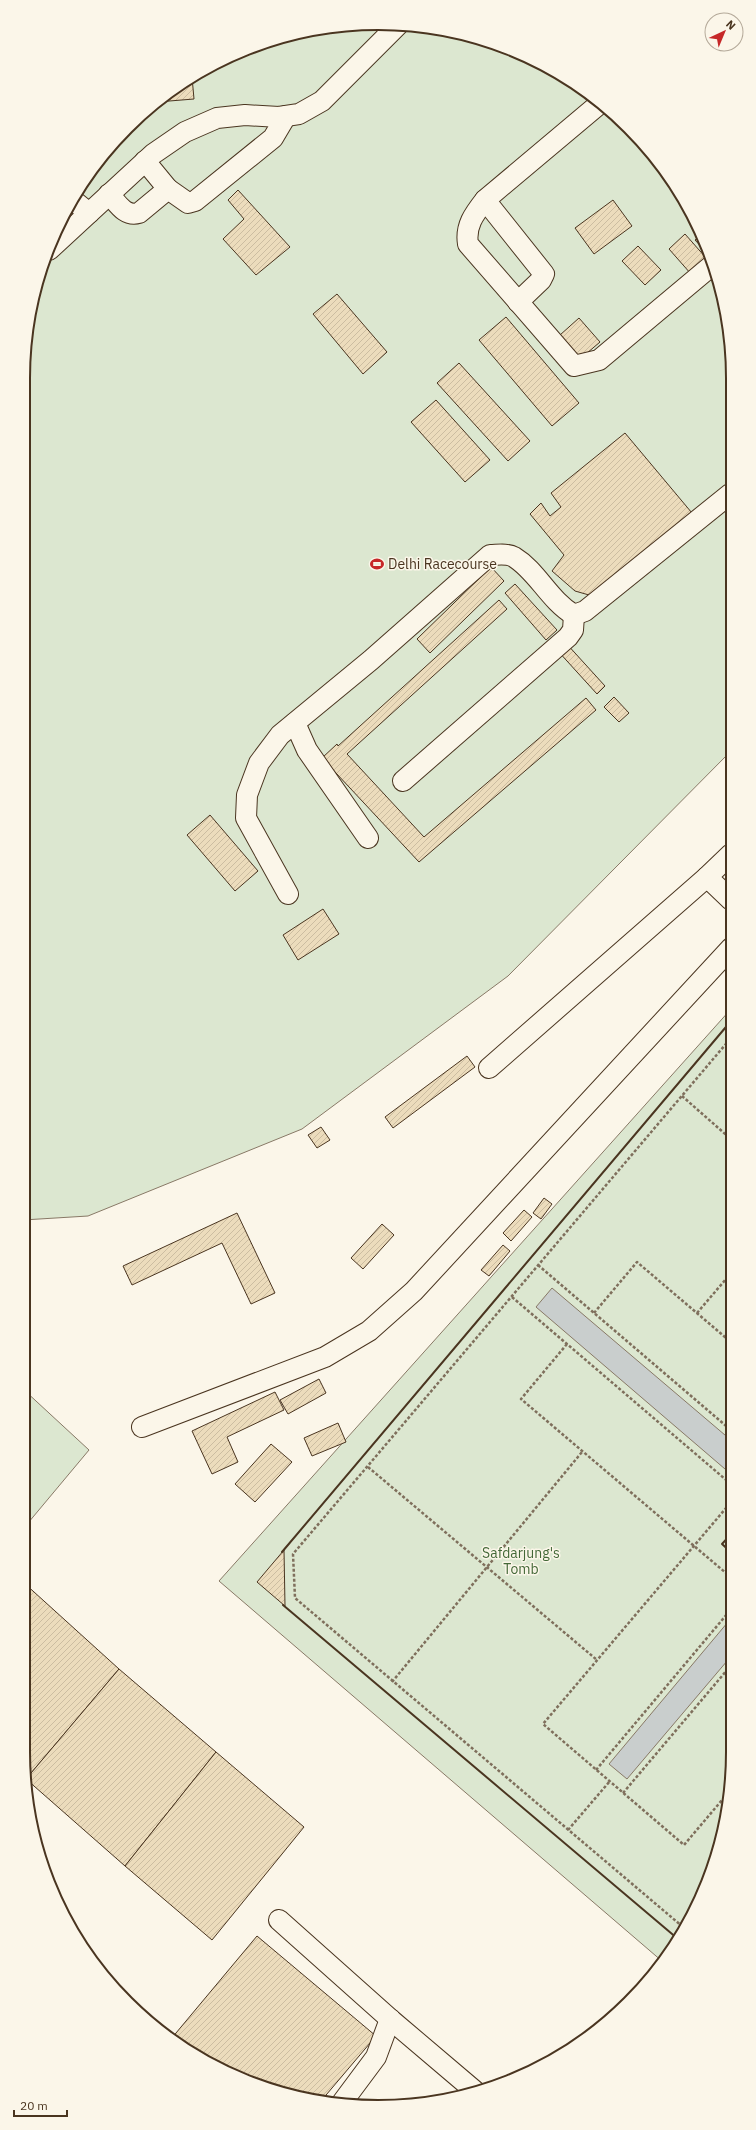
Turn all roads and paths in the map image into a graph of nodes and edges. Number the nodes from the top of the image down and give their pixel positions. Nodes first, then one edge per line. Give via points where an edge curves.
1 (392, 31) edge
2 (596, 107) edge
3 (286, 116) junction
4 (145, 161) junction
5 (168, 189) junction
6 (109, 194) junction
7 (485, 200) junction
8 (77, 204) edge
9 (89, 213) junction
10 (57, 242) edge
11 (709, 268) edge
12 (518, 302) junction
13 (726, 497) edge
14 (574, 616) junction
15 (295, 723) junction
16 (403, 781) dead end
17 (368, 838) dead end
18 (726, 859) edge
19 (707, 877) junction
20 (288, 894) dead end
21 (726, 895) edge
22 (726, 953) edge
23 (726, 1045) edge
24 (489, 1068) dead end
25 (682, 1096) junction
26 (726, 1135) edge
27 (538, 1266) junction
28 (726, 1279) edge
29 (512, 1297) junction
30 (594, 1313) junction
31 (697, 1313) junction
32 (726, 1338) edge
33 (568, 1344) junction
34 (726, 1426) edge
35 (142, 1427) dead end
36 (582, 1452) junction
37 (368, 1466) junction
38 (726, 1480) edge
39 (726, 1508) edge
40 (694, 1546) junction
41 (487, 1567) junction
42 (726, 1573) edge
43 (726, 1615) edge
44 (597, 1660) junction
45 (726, 1671) edge
46 (392, 1682) junction
47 (596, 1770) junction
48 (610, 1781) junction
49 (623, 1793) junction
50 (723, 1799) edge
51 (568, 1830) junction
52 (279, 1920) dead end
53 (680, 1924) edge
54 (390, 2019) junction
55 (470, 2087) edge
56 (345, 2098) edge

1 - 3 street via 322,101 299,114
2 - 7 street
3 - 4 street via 245,115 217,118 184,132
3 - 5 street via 273,138 195,201 188,203
4 - 5 street
4 - 6 street
5 - 6 street via 140,213 134,214 126,212
6 - 9 street
7 - 12 street via 470,222 466,233 468,244
7 - 12 street via 544,274
8 - 9 street
9 - 10 street
11 - 12 street via 599,360 589,364 574,366
13 - 14 street via 585,611
14 - 15 street via 561,608 526,567 513,557 490,555
14 - 16 street via 573,630 568,637
15 - 17 street via 307,750
15 - 20 street via 280,735 259,763 247,795 246,818
18 - 19 street
19 - 21 street
19 - 24 street
22 - 35 street via 414,1291 369,1331 325,1357
23 - 25 path
25 - 26 path
25 - 27 path
27 - 29 path
27 - 30 path
28 - 31 path
29 - 33 path
29 - 37 path
30 - 31 path via 637,1262
30 - 34 path
31 - 32 path
33 - 36 path via 521,1399
33 - 38 path
36 - 40 path
36 - 41 path
37 - 41 path
37 - 46 path via 293,1554 295,1598
39 - 40 path
40 - 42 path
40 - 44 path
41 - 44 path
41 - 46 path
43 - 47 path
44 - 47 path via 543,1724
45 - 49 path
46 - 51 path
47 - 48 path
48 - 49 path
48 - 51 path
49 - 50 path via 684,1844
51 - 53 path
52 - 54 street
54 - 55 street
54 - 56 street via 376,2057

